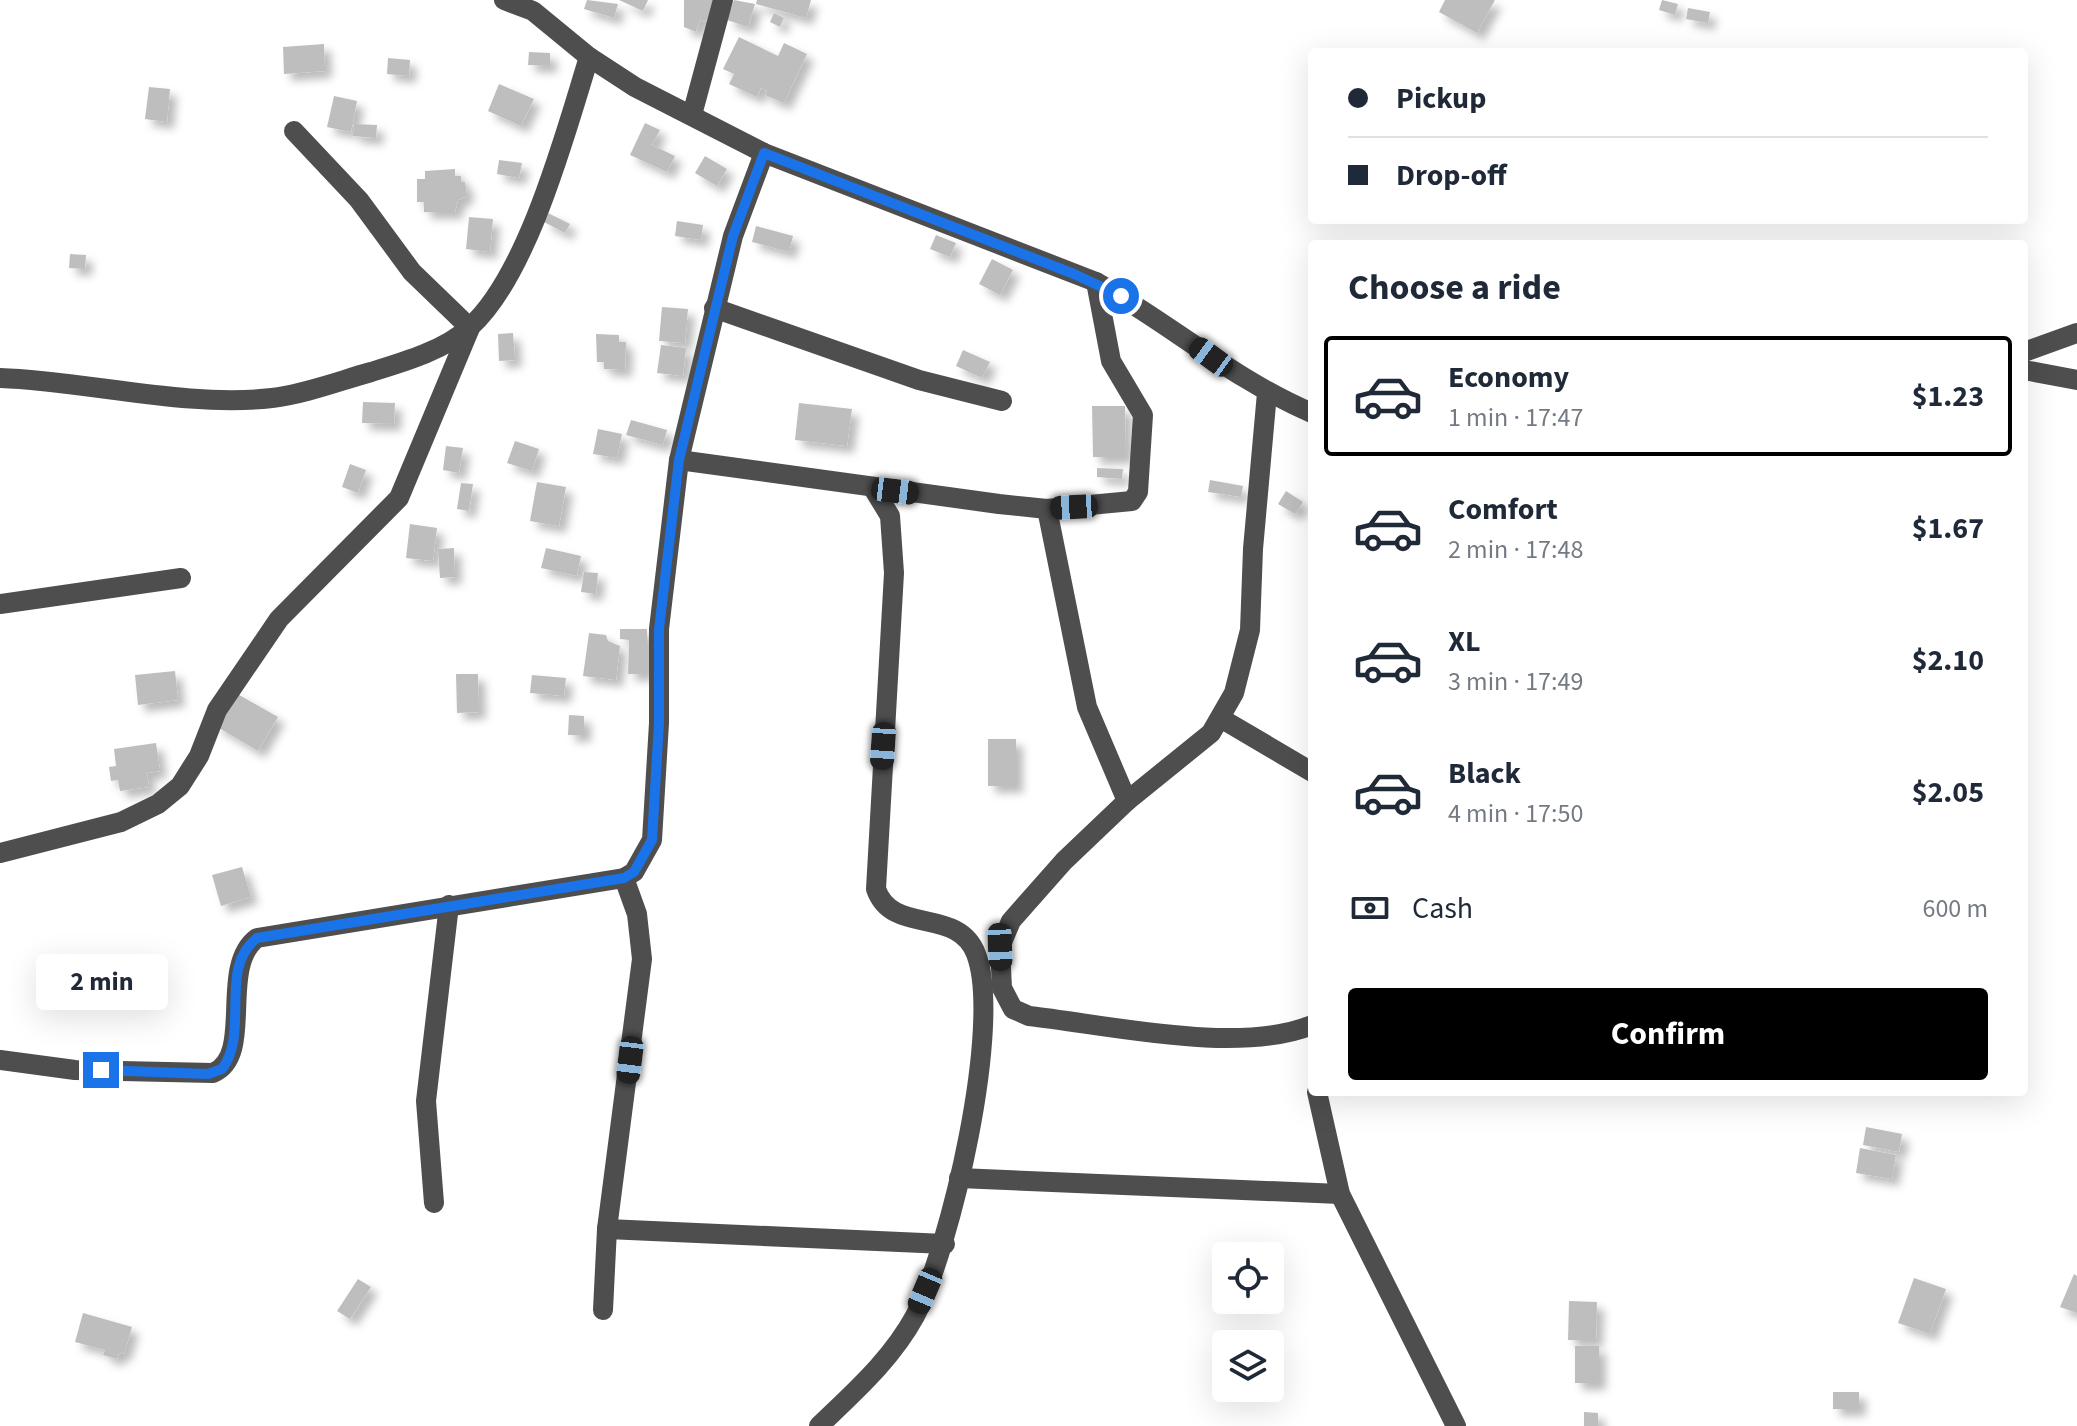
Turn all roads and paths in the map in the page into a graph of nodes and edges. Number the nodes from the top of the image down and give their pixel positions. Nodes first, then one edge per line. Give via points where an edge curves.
1 (504, 0) edge
2 (723, 0) edge
3 (589, 57) junction
4 (692, 115) junction
5 (294, 131) dead end
6 (764, 153) junction
7 (1096, 282) junction
8 (714, 308) junction
9 (470, 328) junction
10 (2077, 333) edge
11 (2028, 351) edge
12 (2028, 371) edge
13 (0, 378) edge
14 (2077, 380) edge
15 (1267, 393) junction
16 (1002, 401) dead end
17 (1308, 411) edge
18 (679, 460) junction
19 (873, 488) junction
20 (1047, 509) junction
21 (181, 578) dead end
22 (0, 604) edge
23 (1222, 719) junction
24 (1308, 770) edge
25 (1127, 801) junction
26 (0, 853) edge
27 (624, 878) junction
28 (449, 905) junction
29 (1308, 1026) edge
30 (0, 1060) edge
31 (1318, 1096) edge
32 (959, 1178) junction
33 (1340, 1194) junction
34 (434, 1203) dead end
35 (607, 1229) junction
36 (945, 1244) junction
37 (603, 1310) dead end
38 (819, 1426) edge
39 (1456, 1426) edge

1 - 3 street via 552,23
2 - 4 street
3 - 4 street
3 - 9 street via 522,246
4 - 6 street
5 - 9 street via 359,200 412,272
6 - 7 street
6 - 8 street via 733,236
7 - 15 street
7 - 20 street via 1111,361 1143,415 1137,496 1128,502
8 - 16 street via 919,380
8 - 18 street
9 - 13 street via 388,367 274,398
9 - 26 street via 399,498 279,619 217,710 180,786 121,822
10 - 11 street
12 - 14 street
15 - 17 street
15 - 23 street via 1250,630
18 - 19 street
18 - 27 street via 659,629 652,840 634,872
19 - 20 street
19 - 32 street via 890,516 894,561 876,889 895,914 958,929 976,951 984,1035
20 - 25 street via 1087,707
21 - 22 street
23 - 24 street
23 - 25 street
25 - 29 street via 1011,921 1000,947 1002,988 1013,1009 1029,1016 1210,1038 1281,1036
27 - 28 street
27 - 35 street via 637,914 642,959
28 - 30 street via 257,938 240,961 232,1051 222,1069 213,1073 75,1070
28 - 34 street via 426,1101
31 - 33 street
32 - 33 street
32 - 36 street
33 - 39 street
35 - 36 street
35 - 37 street
36 - 38 street via 900,1340

